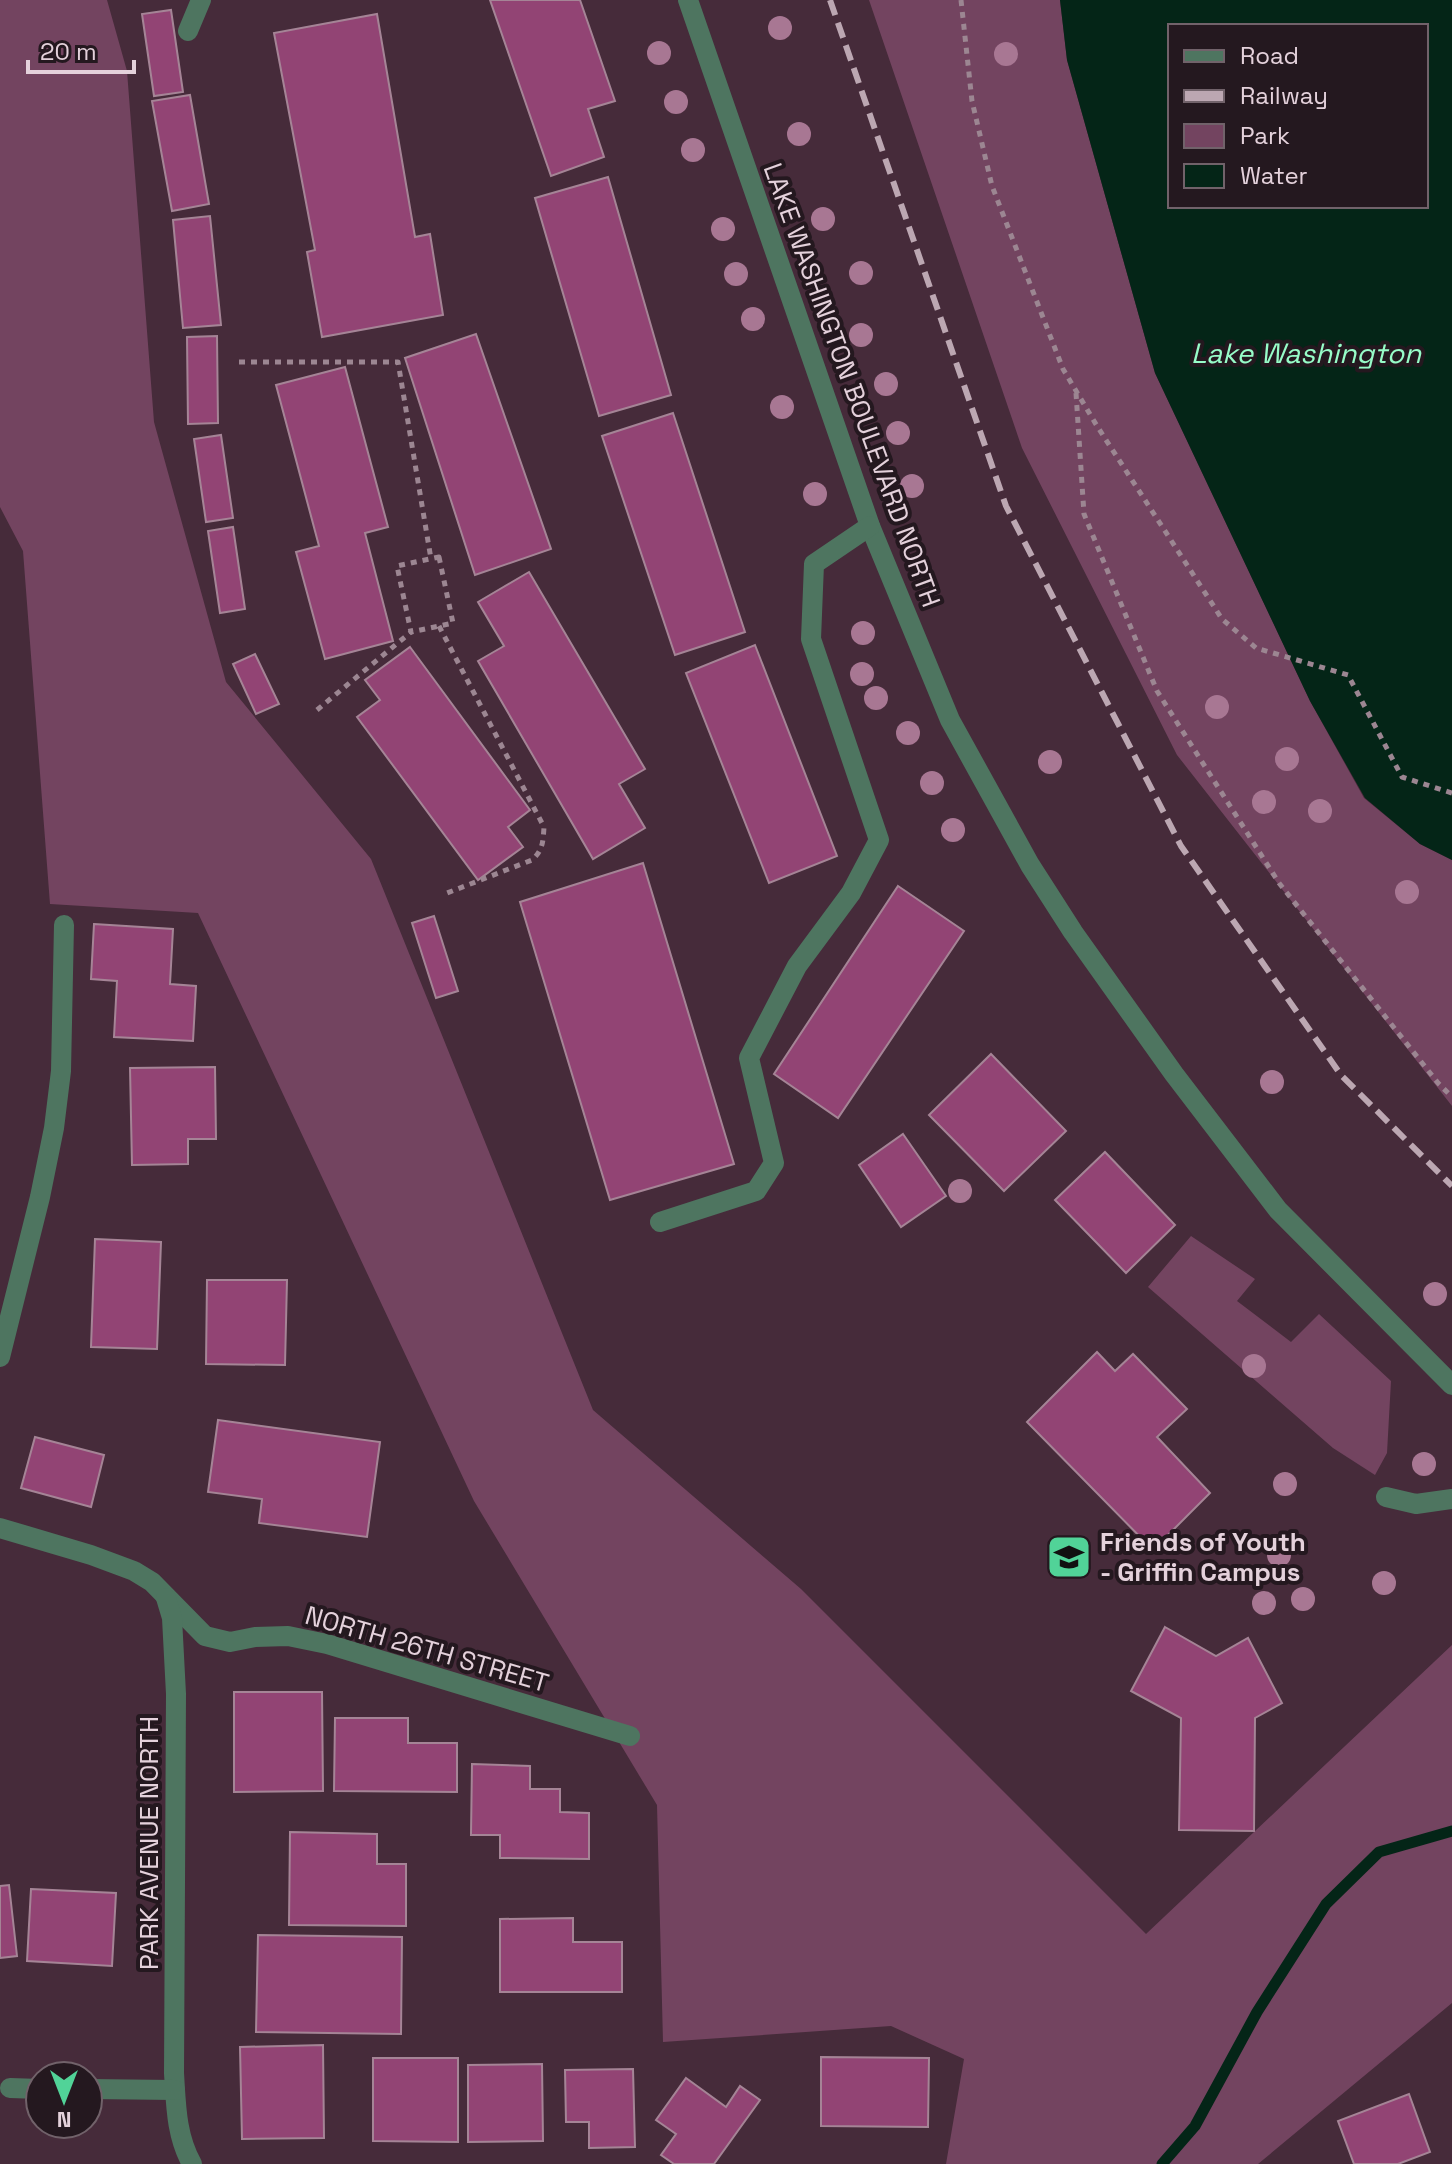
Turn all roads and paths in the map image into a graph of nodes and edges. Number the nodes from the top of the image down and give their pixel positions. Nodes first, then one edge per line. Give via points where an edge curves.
1 (201, 0) edge
2 (688, 0) edge
3 (961, 0) edge
4 (188, 31) dead end
5 (239, 362) dead end
6 (1075, 389) junction
7 (870, 526) junction
8 (431, 559) junction
9 (439, 626) junction
10 (411, 632) junction
11 (317, 710) dead end
12 (1452, 793) edge
13 (442, 895) dead end
14 (64, 925) dead end
15 (1452, 1097) edge
16 (660, 1222) dead end
17 (0, 1357) edge
18 (1452, 1385) edge
19 (1386, 1497) dead end
20 (1452, 1499) edge
21 (0, 1528) edge
22 (166, 1598) junction
23 (630, 1736) dead end
24 (10, 2088) dead end
25 (24, 2088) edge
26 (104, 2089) edge
27 (175, 2090) junction
28 (192, 2164) edge

1 - 4 street
2 - 7 street, LAKE WASHINGTON BOULEVARD NORTH
3 - 6 path via 972,101 992,186
5 - 8 path via 398,362
6 - 12 path via 1222,619 1256,648 1348,675 1402,777
6 - 15 path via 1084,514 1157,691 1279,883
7 - 16 street via 814,564 811,639 879,840 851,893 797,966 749,1058 774,1163 756,1191
7 - 18 street, LAKE WASHINGTON BOULEVARD NORTH via 950,720 1073,932 1278,1210
8 - 9 path via 439,557 453,623
8 - 10 path via 397,566
9 - 10 path
9 - 13 path via 544,827 540,853 532,860
10 - 11 path
14 - 17 street via 61,1071 54,1128
19 - 20 street via 1416,1504
21 - 22 street, NORTH 26TH STREET via 134,1571
22 - 23 street, NORTH 26TH STREET via 205,1636 230,1642 288,1636 327,1644
22 - 27 street, PARK AVENUE NORTH via 176,1694
24 - 25 street
26 - 27 street
27 - 28 street, PARK AVENUE NORTH via 183,2148

